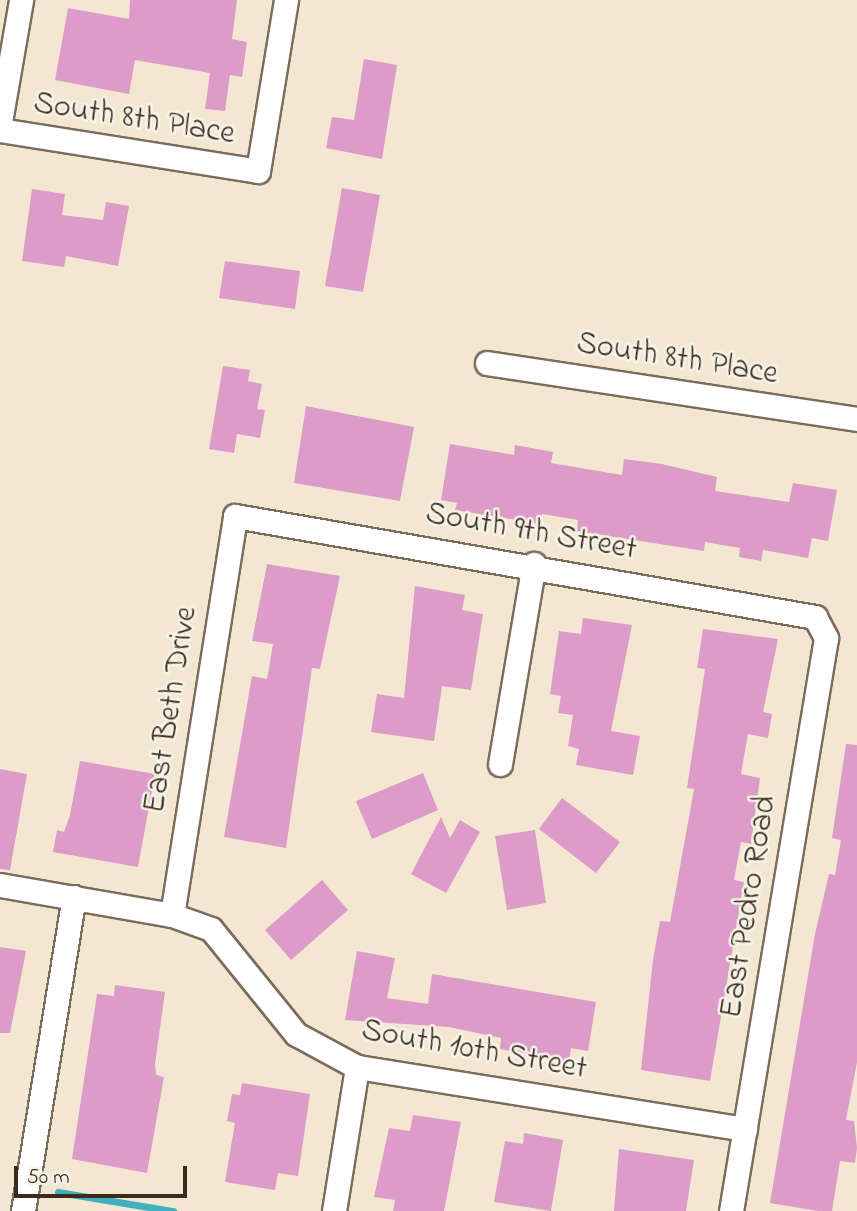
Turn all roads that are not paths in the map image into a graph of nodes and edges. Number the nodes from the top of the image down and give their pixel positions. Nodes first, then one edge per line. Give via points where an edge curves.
1 (21, 0) edge
2 (286, 0) edge
3 (0, 122) edge
4 (0, 130) edge
5 (487, 363) dead end
6 (857, 419) edge
7 (235, 516) joint
8 (534, 564) junction
9 (815, 617) joint
10 (500, 764) dead end
11 (0, 885) edge
12 (74, 897) junction
13 (172, 915) junction
14 (357, 1068) junction
15 (745, 1129) junction
16 (23, 1211) edge
17 (334, 1211) edge
18 (731, 1211) edge

1 - 3 street
2 - 4 street, South 8th Place via 258,171
5 - 6 street, South 8th Place
7 - 8 street, South 9th Street
7 - 13 street, East Beth Drive
8 - 9 street, South 9th Street
8 - 10 street
9 - 15 street, East Pedro Road via 826,638
11 - 12 street, South 10th Street
12 - 13 street, South 10th Street
12 - 16 street
13 - 14 street, South 10th Street via 211,929 296,1034
14 - 15 street, South 10th Street
14 - 17 street
15 - 18 street, East Pedro Road

